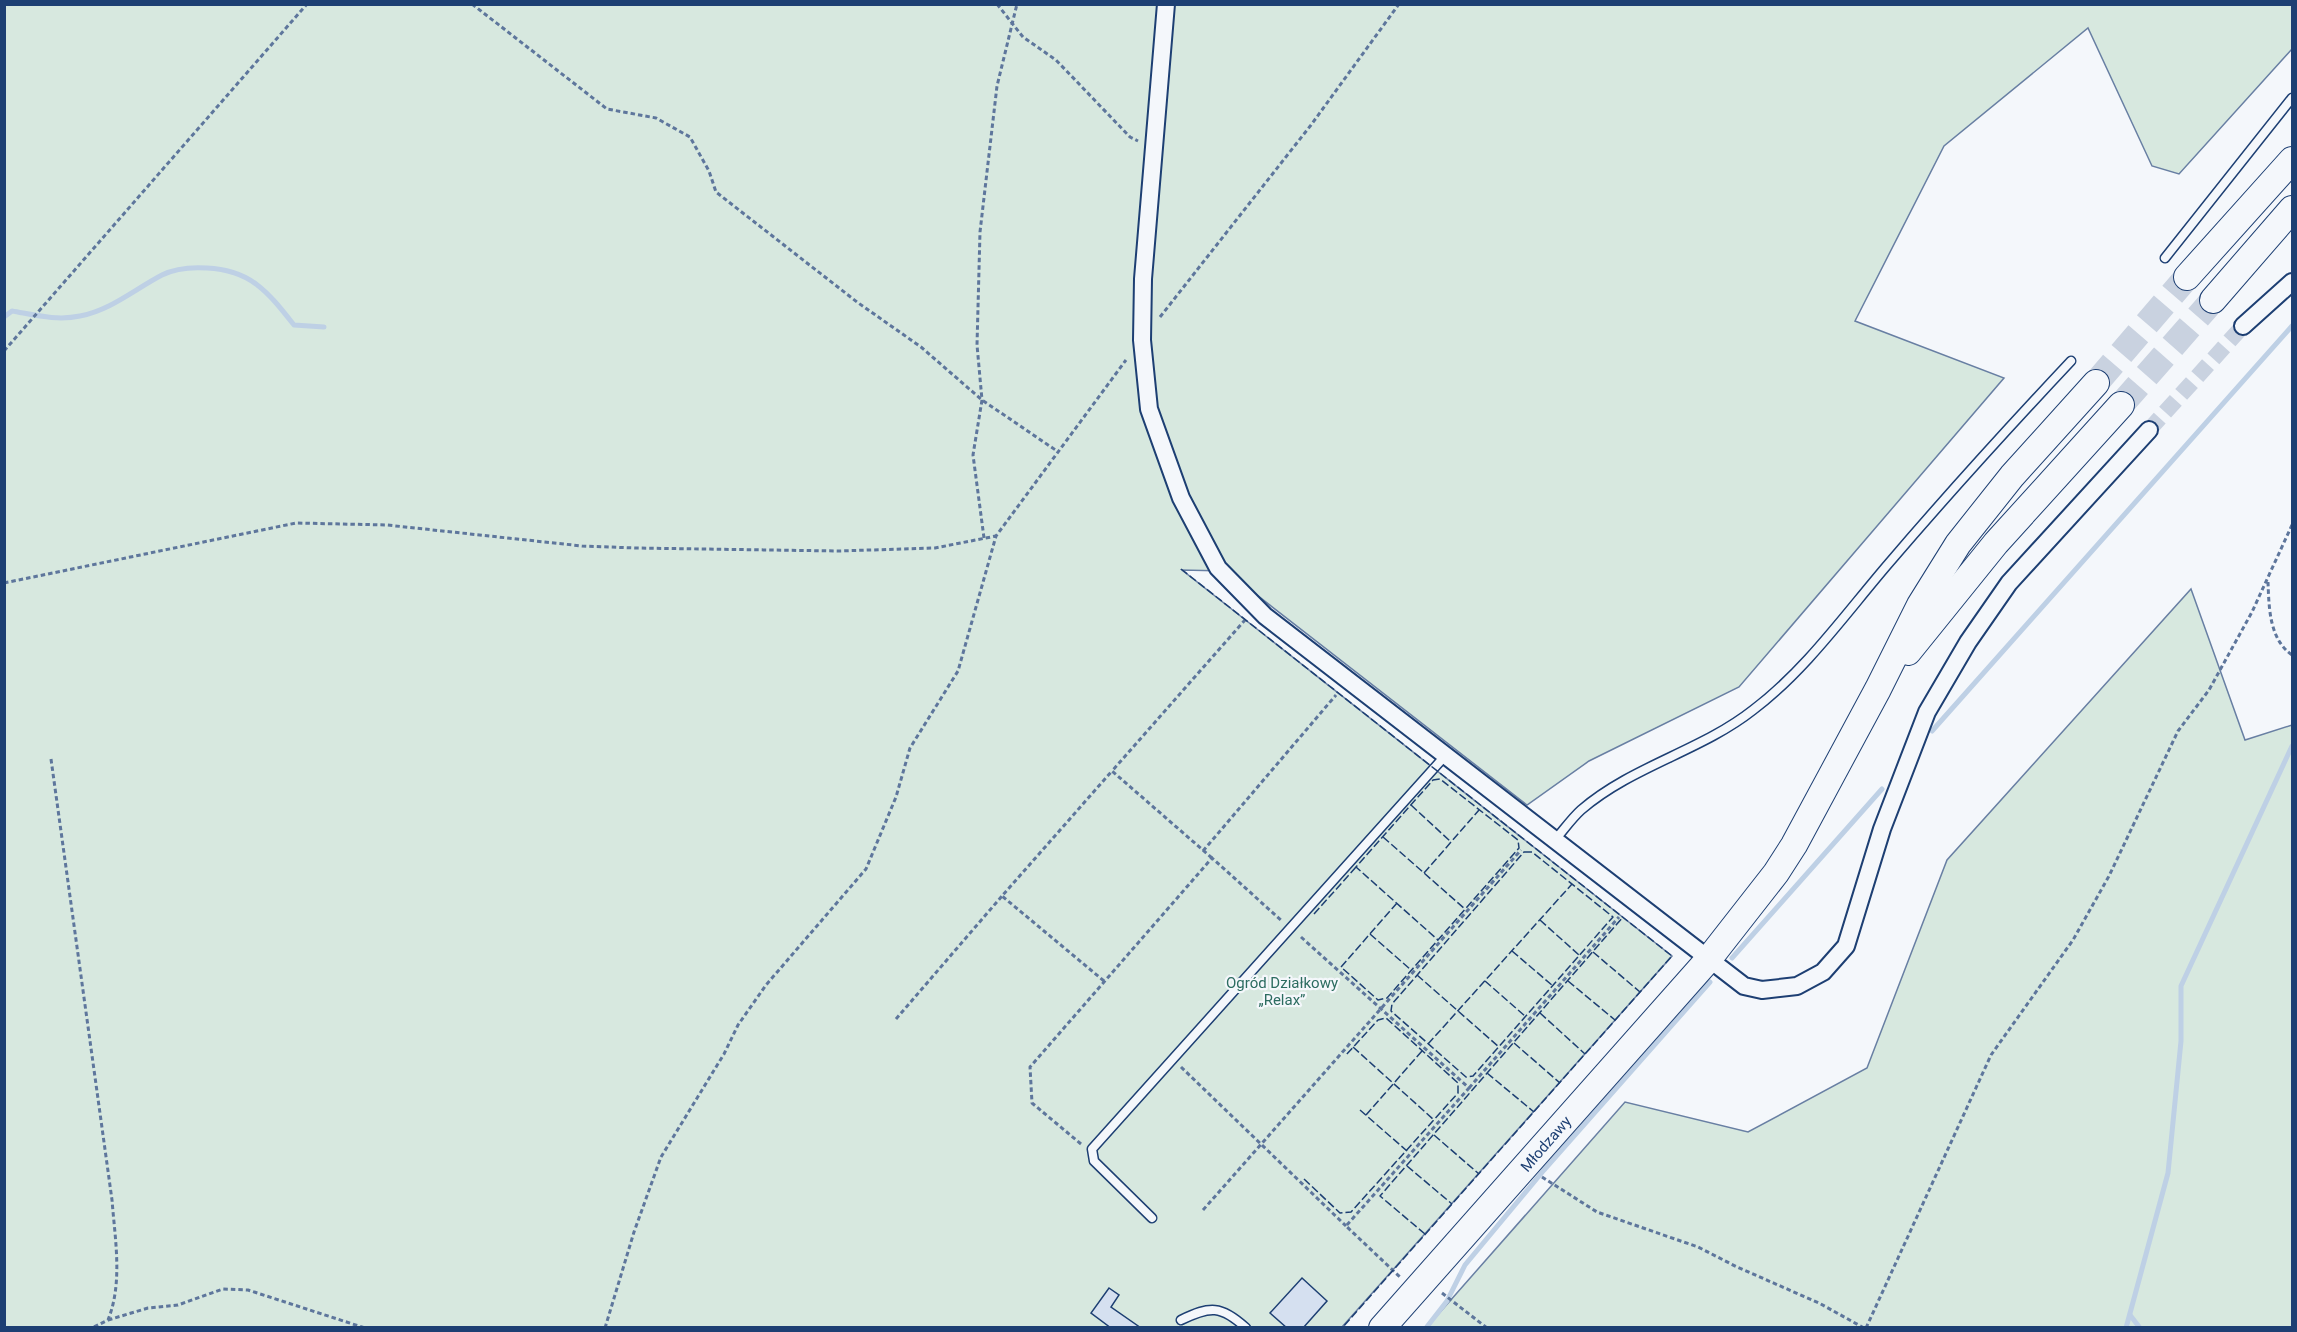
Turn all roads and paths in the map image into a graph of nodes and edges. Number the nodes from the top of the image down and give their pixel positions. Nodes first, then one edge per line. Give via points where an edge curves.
1 (307, 4) edge
2 (472, 4) edge
3 (997, 4) edge
4 (1017, 4) edge
5 (1166, 4) edge
6 (1400, 4) edge
7 (1012, 24) junction
8 (2292, 98) edge
9 (1155, 144) junction
10 (2292, 160) edge
11 (2292, 209) edge
12 (2166, 258) dead end
13 (2187, 277) tunnel mouth
14 (2292, 282) edge
15 (2213, 300) tunnel mouth
16 (2243, 326) tunnel mouth
17 (1142, 340) junction
18 (4, 351) edge
19 (2071, 361) dead end
20 (2096, 383) tunnel mouth
21 (982, 400) junction
22 (2121, 405) tunnel mouth
23 (2149, 430) tunnel mouth
24 (1058, 451) junction
25 (2292, 525) edge
26 (996, 536) junction
27 (984, 538) junction
28 (2268, 580) junction
29 (4, 583) edge
30 (1245, 619) dead end
31 (2292, 655) edge
32 (1878, 689) junction
33 (1336, 695) dead end
34 (1445, 756) junction
35 (51, 759) dead end
36 (1112, 771) junction
37 (1554, 841) junction
38 (1521, 850) dead end
39 (1203, 851) junction
40 (1212, 858) junction
41 (1002, 896) junction
42 (1619, 917) dead end
43 (1291, 928) junction
44 (1708, 960) junction
45 (1104, 981) junction
46 (1382, 1010) junction
47 (896, 1019) dead end
48 (1173, 1060) junction
49 (1468, 1088) junction
50 (1262, 1144) junction
51 (1091, 1153) junction
52 (1525, 1167) junction
53 (1203, 1210) dead end
54 (1152, 1218) dead end
55 (1346, 1226) junction
56 (1425, 1294) junction
57 (108, 1320) junction
58 (1181, 1320) dead end
59 (92, 1328) edge
60 (365, 1328) edge
61 (605, 1328) edge
62 (1246, 1328) edge
63 (1382, 1328) edge
64 (1487, 1328) edge
65 (1865, 1328) edge

1 - 18 path
2 - 21 path via 607,109 656,118 690,137 716,192 921,347
3 - 7 path
4 - 7 path
5 - 9 street
6 - 17 path via 1311,125
7 - 9 path via 1023,37 1056,60 1130,137 1143,144
7 - 21 path via 997,86 980,232 977,345
8 - 12 lane
9 - 17 street via 1143,279
10 - 13 main road
11 - 15 main road
14 - 16 street
17 - 24 path
17 - 34 street via 1149,409 1181,498 1218,568 1265,616
19 - 37 lane via 1967,472 1816,648 1754,710 1600,796 1580,811
20 - 32 main road via 2012,476 1958,544 1920,605
21 - 24 path
21 - 27 path via 973,455
22 - 32 main road via 1996,543
23 - 44 street via 2009,583 1968,642 1927,712 1886,819 1846,946 1823,972 1797,986 1762,990 1732,979
24 - 26 path
25 - 28 path
26 - 27 path
26 - 61 path via 958,671 910,748 896,797 866,869 766,985 738,1025 661,1157
27 - 29 path via 935,548 635,548 387,525 296,523
28 - 31 path via 2277,638
28 - 65 path via 2209,690 2178,731 2109,876 2073,940 1991,1055
30 - 36 path
32 - 44 main road, Młodzawy via 1794,845
33 - 39 path
34 - 37 street
34 - 43 lane
35 - 57 path via 112,1200 115,1302
36 - 39 path
36 - 41 path
37 - 44 street
38 - 46 path
39 - 40 path
40 - 43 path
40 - 45 path
41 - 45 path
41 - 47 path
42 - 49 path
43 - 46 path
43 - 48 lane
44 - 52 main road, Młodzawy
45 - 51 path via 1030,1067 1032,1103
46 - 49 path
46 - 50 path
48 - 50 path
48 - 51 lane
49 - 55 path
50 - 53 path
50 - 55 path
51 - 54 lane via 1094,1161
52 - 56 main road, Młodzawy
52 - 65 path via 1597,1212 1698,1247
55 - 56 path
56 - 63 main road, Młodzawy
56 - 64 path via 1440,1291
57 - 59 path
57 - 60 path via 148,1308 178,1305 223,1289 248,1290
58 - 62 lane via 1198,1312 1221,1310

